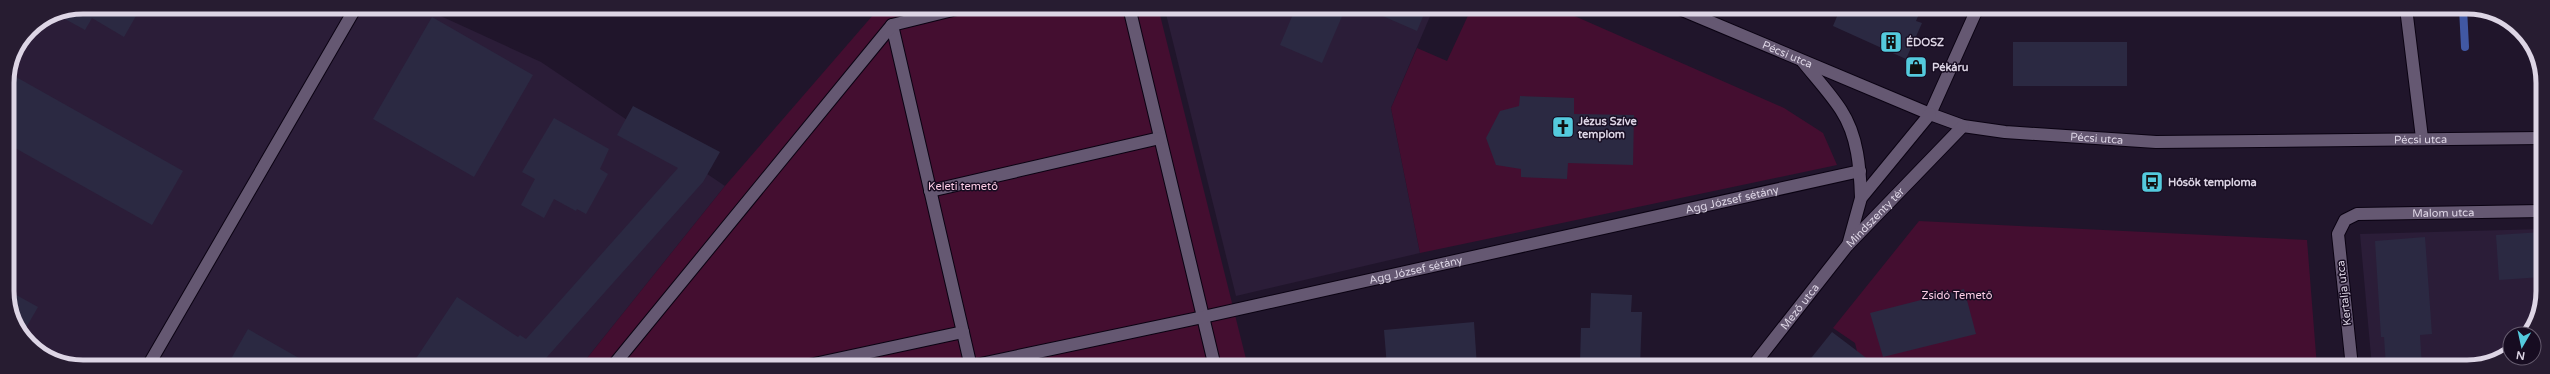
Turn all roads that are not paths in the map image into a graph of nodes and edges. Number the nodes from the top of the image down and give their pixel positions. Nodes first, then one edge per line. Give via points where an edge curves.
1 (352, 14) edge
2 (937, 14) edge
3 (1131, 14) edge
4 (1691, 14) edge
5 (1975, 14) edge
6 (2407, 14) edge
7 (892, 25) junction
8 (1802, 61) junction
9 (1930, 114) junction
10 (1963, 126) junction
11 (1160, 138) junction
12 (2422, 138) junction
13 (2536, 138) edge
14 (1860, 171) junction
15 (930, 191) junction
16 (1861, 198) junction
17 (2536, 211) edge
18 (2345, 220) joint
19 (1847, 246) junction
20 (1203, 317) junction
21 (963, 332) junction
22 (151, 360) edge
23 (617, 360) edge
24 (833, 360) edge
25 (970, 360) edge
26 (999, 360) edge
27 (1213, 360) edge
28 (1757, 360) edge
29 (2351, 360) edge

1 - 22 street
2 - 7 street
3 - 11 street
4 - 8 street, Pécsi utca
5 - 9 street, Mindszenty tér
6 - 12 street
7 - 15 street
7 - 23 street
8 - 9 street, Pécsi utca
8 - 14 street via 1841,110 1854,139
9 - 10 street, Pécsi utca
9 - 16 street, Mindszenty tér
10 - 12 street, Pécsi utca via 2065,137 2156,142
10 - 19 street, Mindszenty tér
11 - 15 street
11 - 20 street
12 - 13 street, Pécsi utca
14 - 16 street
14 - 20 street, Agg József sétány
15 - 21 street
16 - 19 street, Mindszenty tér
17 - 18 street, Malom utca via 2357,214
18 - 29 street, Kertalja utca via 2338,234
19 - 28 street, Mező utca
20 - 26 street, Agg József sétány
20 - 27 street
21 - 24 street
21 - 25 street

